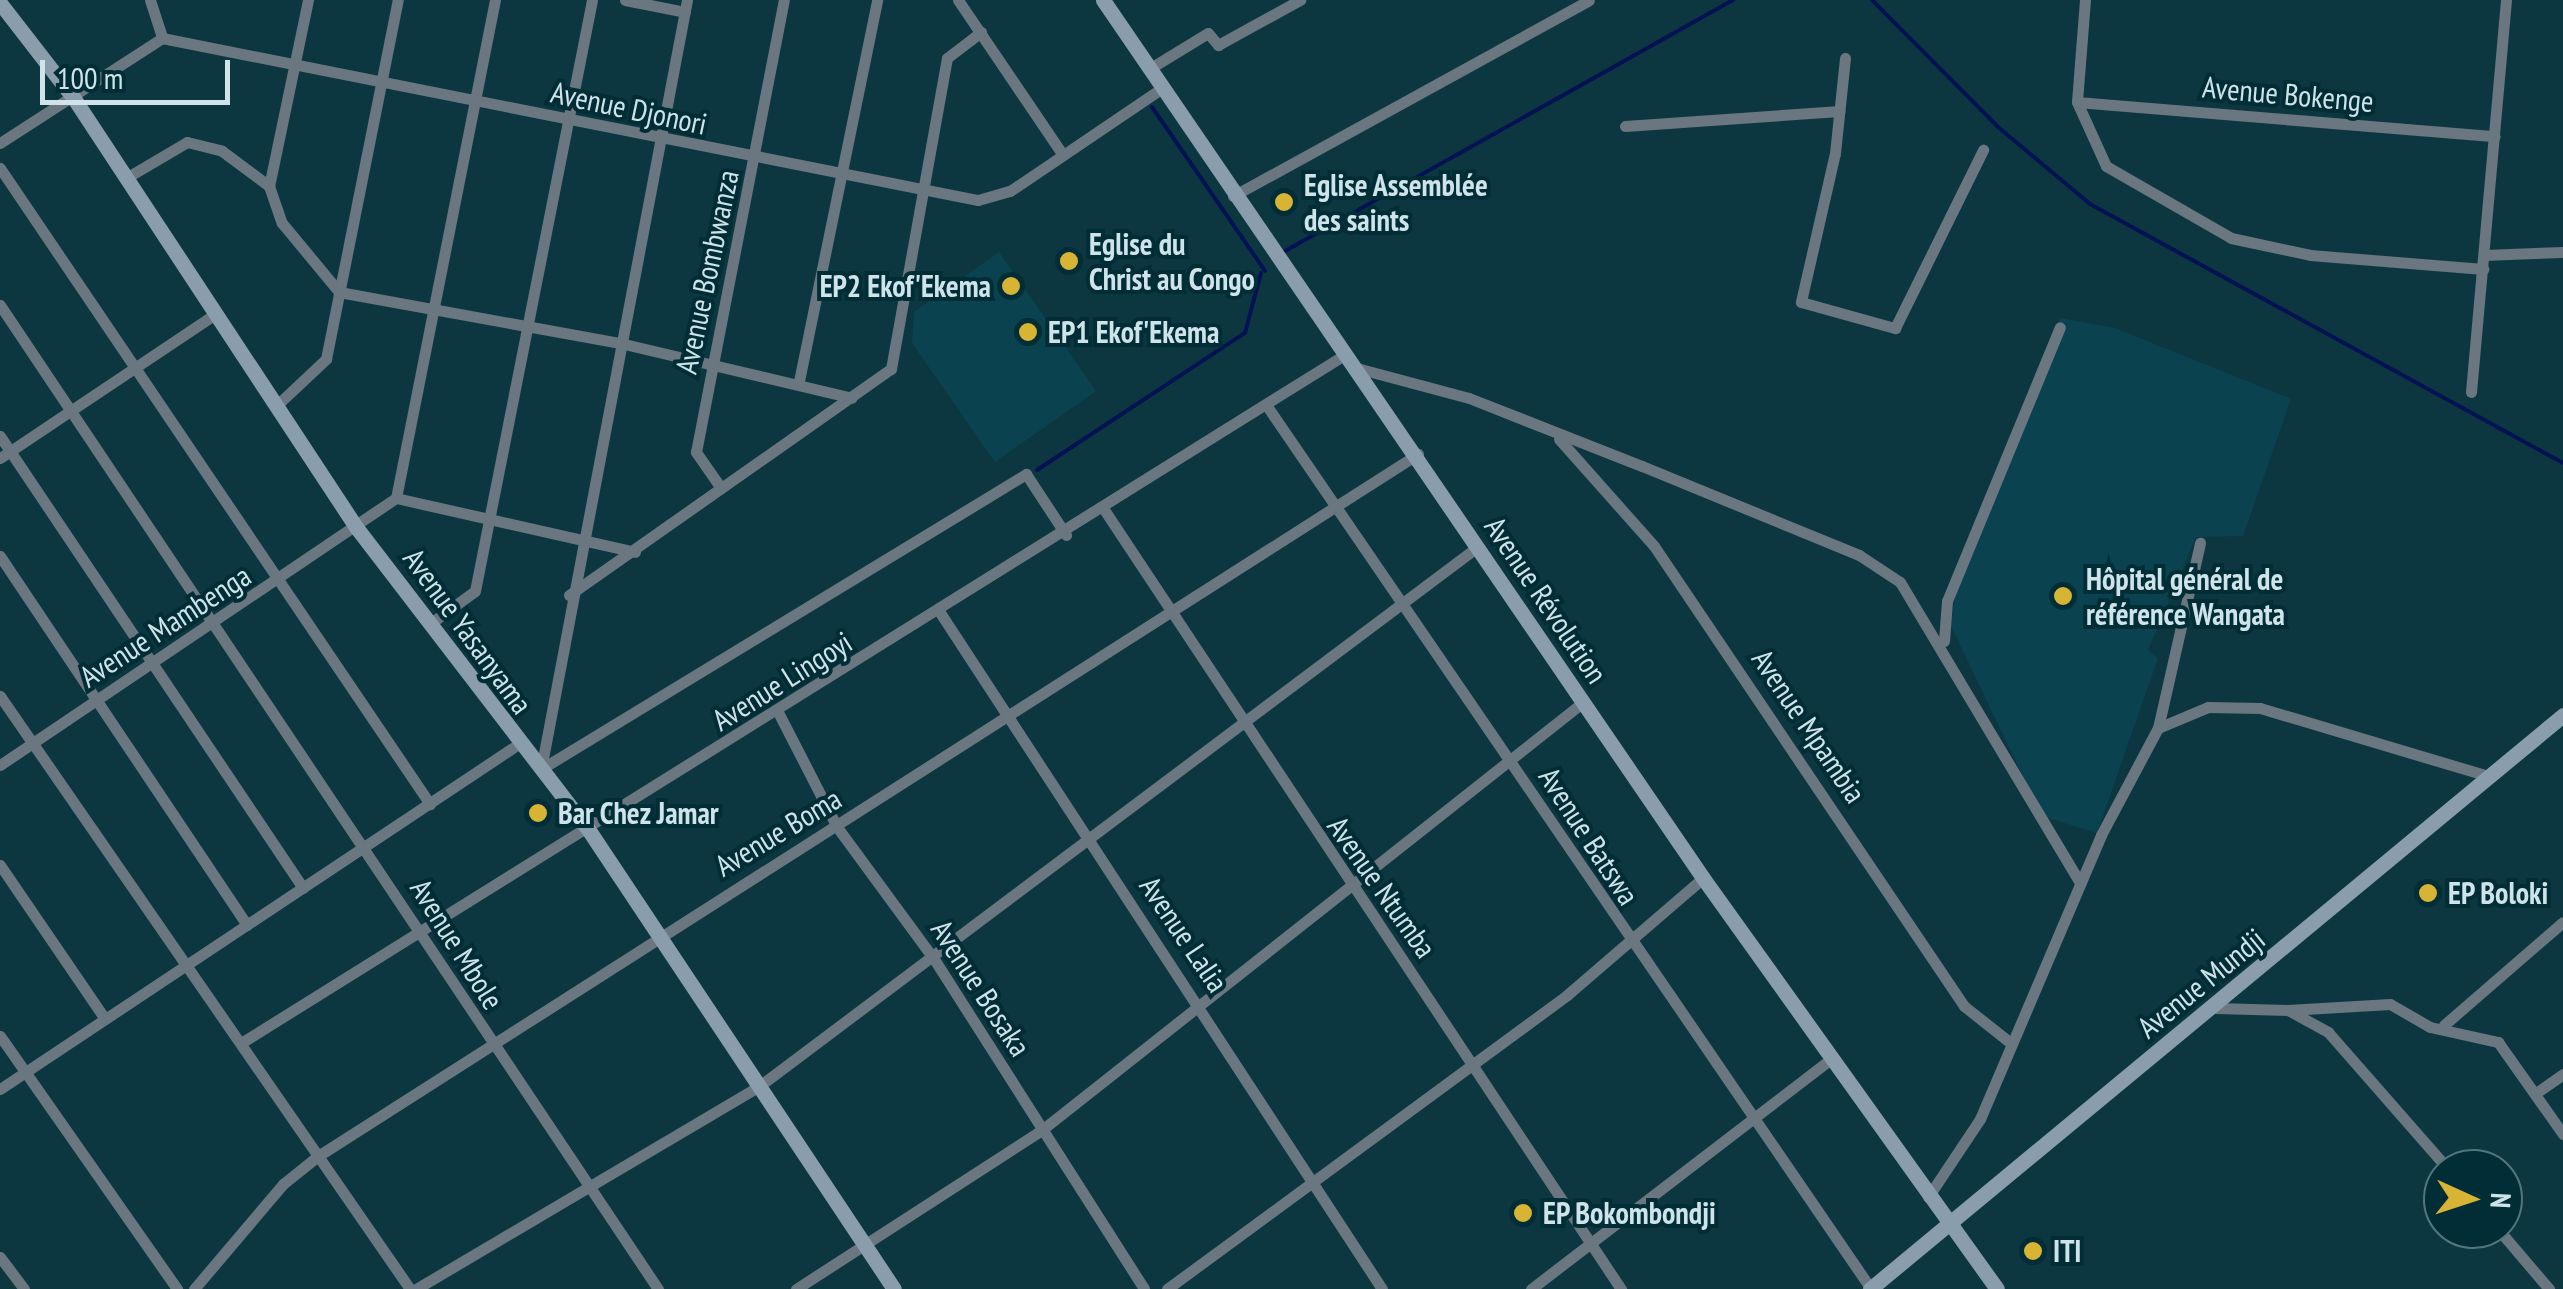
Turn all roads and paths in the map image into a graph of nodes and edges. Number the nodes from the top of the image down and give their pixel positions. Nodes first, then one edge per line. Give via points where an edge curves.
1 (150, 0) edge
2 (308, 0) edge
3 (398, 0) edge
4 (495, 0) edge
5 (592, 0) edge
6 (625, 0) edge
7 (784, 0) edge
8 (877, 0) edge
9 (958, 0) edge
10 (1104, 0) edge
11 (1300, 0) edge
12 (1589, 0) edge
13 (2085, 0) edge
14 (2506, 0) edge
15 (0, 4) edge
16 (686, 6) edge
17 (981, 32) junction
18 (162, 38) junction
19 (1845, 58) dead end
20 (293, 63) junction
21 (1150, 69) junction
22 (382, 81) junction
23 (1162, 88) junction
24 (73, 97) junction
25 (474, 100) junction
26 (2077, 102) junction
27 (1839, 111) junction
28 (568, 120) junction
29 (1624, 126) dead end
30 (2496, 136) junction
31 (663, 140) junction
32 (0, 143) edge
33 (1984, 150) dead end
34 (1062, 155) junction
35 (755, 161) junction
36 (0, 168) edge
37 (840, 177) junction
38 (126, 178) junction
39 (269, 186) junction
40 (926, 196) junction
41 (1232, 196) junction
42 (2563, 252) edge
43 (2484, 255) junction
44 (2483, 269) junction
45 (339, 292) junction
46 (0, 304) edge
47 (434, 308) junction
48 (217, 313) junction
49 (524, 325) junction
50 (2060, 327) dead end
51 (620, 343) junction
52 (1349, 361) junction
53 (713, 362) junction
54 (136, 365) junction
55 (799, 380) junction
56 (2471, 392) dead end
57 (852, 398) junction
58 (276, 406) junction
59 (1269, 408) junction
60 (70, 412) junction
61 (0, 436) edge
62 (1558, 438) junction
63 (1418, 454) junction
64 (5, 455) edge
65 (721, 488) junction
66 (396, 498) junction
67 (1336, 508) junction
68 (1105, 511) junction
69 (488, 517) junction
70 (356, 526) junction
71 (1066, 535) junction
72 (581, 539) junction
73 (2200, 543) dead end
74 (1476, 548) junction
75 (635, 552) junction
76 (0, 556) edge
77 (281, 579) junction
78 (568, 596) junction
79 (1399, 606) junction
80 (938, 611) junction
81 (1171, 615) junction
82 (216, 624) junction
83 (432, 624) junction
84 (1944, 641) junction
85 (153, 665) junction
86 (0, 696) edge
87 (96, 702) junction
88 (1582, 703) junction
89 (779, 714) junction
90 (2561, 721) edge
91 (1007, 722) junction
92 (1245, 722) junction
93 (2158, 728) junction
94 (32, 743) junction
95 (517, 745) junction
96 (1508, 759) junction
97 (0, 765) edge
98 (541, 768) junction
99 (2491, 777) junction
100 (430, 804) junction
101 (837, 827) junction
102 (588, 830) junction
103 (1090, 841) junction
104 (366, 847) junction
105 (0, 865) edge
106 (1703, 878) junction
107 (2080, 883) junction
108 (303, 888) junction
109 (1351, 892) junction
110 (2563, 922) edge
111 (247, 926) junction
112 (657, 934) junction
113 (420, 935) junction
114 (1625, 936) junction
115 (934, 959) junction
116 (186, 965) junction
117 (1202, 1006) junction
118 (2216, 1008) junction
119 (2288, 1010) junction
120 (103, 1016) junction
121 (2444, 1025) junction
122 (0, 1036) edge
123 (489, 1042) junction
124 (241, 1043) junction
125 (2012, 1044) junction
126 (1832, 1058) junction
127 (1478, 1062) junction
128 (25, 1074) junction
129 (2563, 1074) edge
130 (762, 1084) junction
131 (0, 1089) edge
132 (2536, 1092) junction
133 (1749, 1117) junction
134 (1043, 1130) junction
135 (2563, 1134) edge
136 (2432, 1149) edge
137 (318, 1156) junction
138 (588, 1186) junction
139 (1313, 1187) junction
140 (1928, 1197) junction
141 (1947, 1228) junction
142 (1589, 1244) junction
143 (866, 1248) junction
144 (2515, 1249) edge
145 (0, 1256) edge
146 (24, 1289) edge
147 (177, 1289) edge
148 (194, 1289) edge
149 (413, 1289) edge
150 (658, 1289) edge
151 (796, 1289) edge
152 (894, 1289) edge
153 (1144, 1289) edge
154 (1167, 1289) edge
155 (1382, 1289) edge
156 (1531, 1289) edge
157 (1621, 1289) edge
158 (1871, 1289) edge
159 (1997, 1289) edge
160 (2549, 1289) edge

1 - 18 street
2 - 20 street
3 - 22 street
4 - 25 street
5 - 28 street
6 - 16 street
7 - 35 street, Avenue Bombwanza
8 - 37 street
9 - 17 street
10 - 21 street, Avenue Révolution
11 - 21 street via 1218,46 1208,32
12 - 41 street
13 - 26 street
14 - 30 street
15 - 24 street, Avenue Yasanyama
16 - 31 street
17 - 34 street
17 - 40 street via 947,58
18 - 20 street, Avenue Djonori
18 - 24 street
19 - 27 street
20 - 22 street, Avenue Djonori
20 - 39 street
21 - 23 street, Avenue Révolution
22 - 25 street, Avenue Djonori
22 - 45 street
23 - 34 street, Avenue Djonori
23 - 41 street, Avenue Révolution
24 - 32 street
24 - 38 street, Avenue Yasanyama
25 - 28 street, Avenue Djonori
25 - 47 street
26 - 30 street, Avenue Bokenge
26 - 44 street via 2106,166 2231,238 2310,255
27 - 29 street
27 - 33 street via 1800,299 1895,328
28 - 31 street, Avenue Djonori
28 - 49 street
30 - 43 street
31 - 35 street, Avenue Djonori
31 - 51 street
34 - 40 street, Avenue Djonori via 1010,191 978,200
35 - 37 street, Avenue Djonori
35 - 53 street, Avenue Bombwanza
36 - 54 street
37 - 40 street, Avenue Djonori
37 - 55 street
38 - 39 street via 187,142 222,150
38 - 48 street, Avenue Yasanyama
39 - 45 street via 282,223
40 - 57 street via 899,355
41 - 52 street, Avenue Révolution
42 - 43 street
43 - 44 street
44 - 56 street
45 - 47 street
45 - 58 street via 326,359
46 - 60 street, Avenue Mbole
47 - 49 street
47 - 66 street
48 - 54 street
48 - 58 street, Avenue Yasanyama
49 - 51 street
49 - 69 street
50 - 84 street via 1946,602
51 - 53 street
51 - 72 street
52 - 59 street, Avenue Lingoyi
52 - 62 street via 1469,398
52 - 63 street, Avenue Révolution
53 - 55 street
53 - 65 street, Avenue Bombwanza via 696,452
54 - 60 street
54 - 77 street
55 - 57 street
57 - 65 street
58 - 70 street, Avenue Yasanyama
59 - 67 street, Avenue Batswa
59 - 68 street, Avenue Lingoyi
60 - 64 street
60 - 82 street, Avenue Mbole
61 - 64 street
62 - 84 street via 1858,554 1900,582
62 - 125 street, Avenue Mpambia via 1664,560 1964,1006
63 - 67 street, Avenue Boma
63 - 74 street, Avenue Révolution
64 - 85 street
65 - 75 street
66 - 69 street
66 - 70 street, Avenue Mambenga
67 - 79 street, Avenue Batswa
67 - 81 street, Avenue Boma
68 - 71 street, Avenue Lingoyi
68 - 81 street, Avenue Ntumba
69 - 72 street
69 - 83 street via 475,591
70 - 77 street, Avenue Mambenga
70 - 83 street, Avenue Yasanyama
71 - 80 street, Avenue Lingoyi
71 - 98 street via 1026,474
72 - 75 street
72 - 78 street
73 - 93 street
74 - 79 street
74 - 88 street, Avenue Révolution
75 - 78 street
76 - 87 street
77 - 82 street, Avenue Mambenga
77 - 100 street
78 - 98 street
79 - 92 street
79 - 96 street, Avenue Batswa
80 - 89 street, Avenue Lingoyi
80 - 91 street, Avenue Lalia
81 - 91 street, Avenue Boma
81 - 92 street, Avenue Ntumba
82 - 85 street, Avenue Mambenga
82 - 104 street, Avenue Mbole
83 - 95 street, Avenue Yasanyama
84 - 107 street
85 - 87 street, Avenue Mambenga
85 - 108 street
86 - 94 street
87 - 94 street, Avenue Mambenga
87 - 111 street
88 - 96 street
88 - 106 street, Avenue Révolution
89 - 101 street, Avenue Bosaka
89 - 102 street, Avenue Lingoyi
90 - 99 street, Avenue Mundji
91 - 101 street, Avenue Boma
91 - 103 street, Avenue Lalia
92 - 103 street
92 - 109 street, Avenue Ntumba
93 - 99 street via 2208,707 2260,708
93 - 107 street
94 - 97 street, Avenue Mambenga
94 - 116 street
95 - 98 street, Avenue Yasanyama
95 - 100 street
96 - 109 street
96 - 114 street, Avenue Batswa
98 - 102 street, Avenue Yasanyama
99 - 118 street, Avenue Mundji
100 - 104 street
101 - 112 street, Avenue Boma
101 - 115 street, Avenue Bosaka
102 - 112 street, Avenue Yasanyama
102 - 113 street, Avenue Lingoyi
103 - 115 street
103 - 117 street, Avenue Lalia
104 - 108 street
104 - 113 street, Avenue Mbole
105 - 120 street
106 - 114 street
106 - 126 street, Avenue Révolution
107 - 125 street
108 - 111 street
109 - 117 street
109 - 127 street, Avenue Ntumba
110 - 121 street
111 - 116 street
112 - 123 street, Avenue Boma
112 - 130 street, Avenue Yasanyama
113 - 123 street, Avenue Mbole
113 - 124 street, Avenue Lingoyi
114 - 127 street
114 - 133 street, Avenue Batswa
115 - 130 street
115 - 134 street, Avenue Bosaka
116 - 120 street
116 - 124 street
117 - 134 street
117 - 139 street, Avenue Lalia
118 - 119 street
118 - 141 street, Avenue Mundji
119 - 121 street via 2390,1004 2430,1027
119 - 136 street via 2345,1044
120 - 128 street
121 - 132 street via 2508,1048
122 - 128 street
123 - 137 street, Avenue Boma
123 - 138 street, Avenue Mbole
124 - 137 street
125 - 140 street via 1980,1119
126 - 133 street
126 - 140 street, Avenue Révolution
127 - 139 street
127 - 142 street, Avenue Ntumba
128 - 131 street
128 - 147 street
129 - 132 street
130 - 138 street
130 - 143 street, Avenue Yasanyama
132 - 135 street
133 - 142 street
133 - 158 street, Avenue Batswa
134 - 143 street
134 - 153 street, Avenue Bosaka
137 - 148 street, Avenue Boma via 282,1184
137 - 149 street
138 - 149 street
138 - 150 street, Avenue Mbole
139 - 154 street
139 - 155 street, Avenue Lalia
140 - 141 street, Avenue Révolution
141 - 158 street, Avenue Mundji
141 - 159 street, Avenue Révolution
142 - 156 street
142 - 157 street, Avenue Ntumba
143 - 151 street
143 - 152 street, Avenue Yasanyama
144 - 160 street
145 - 146 street

